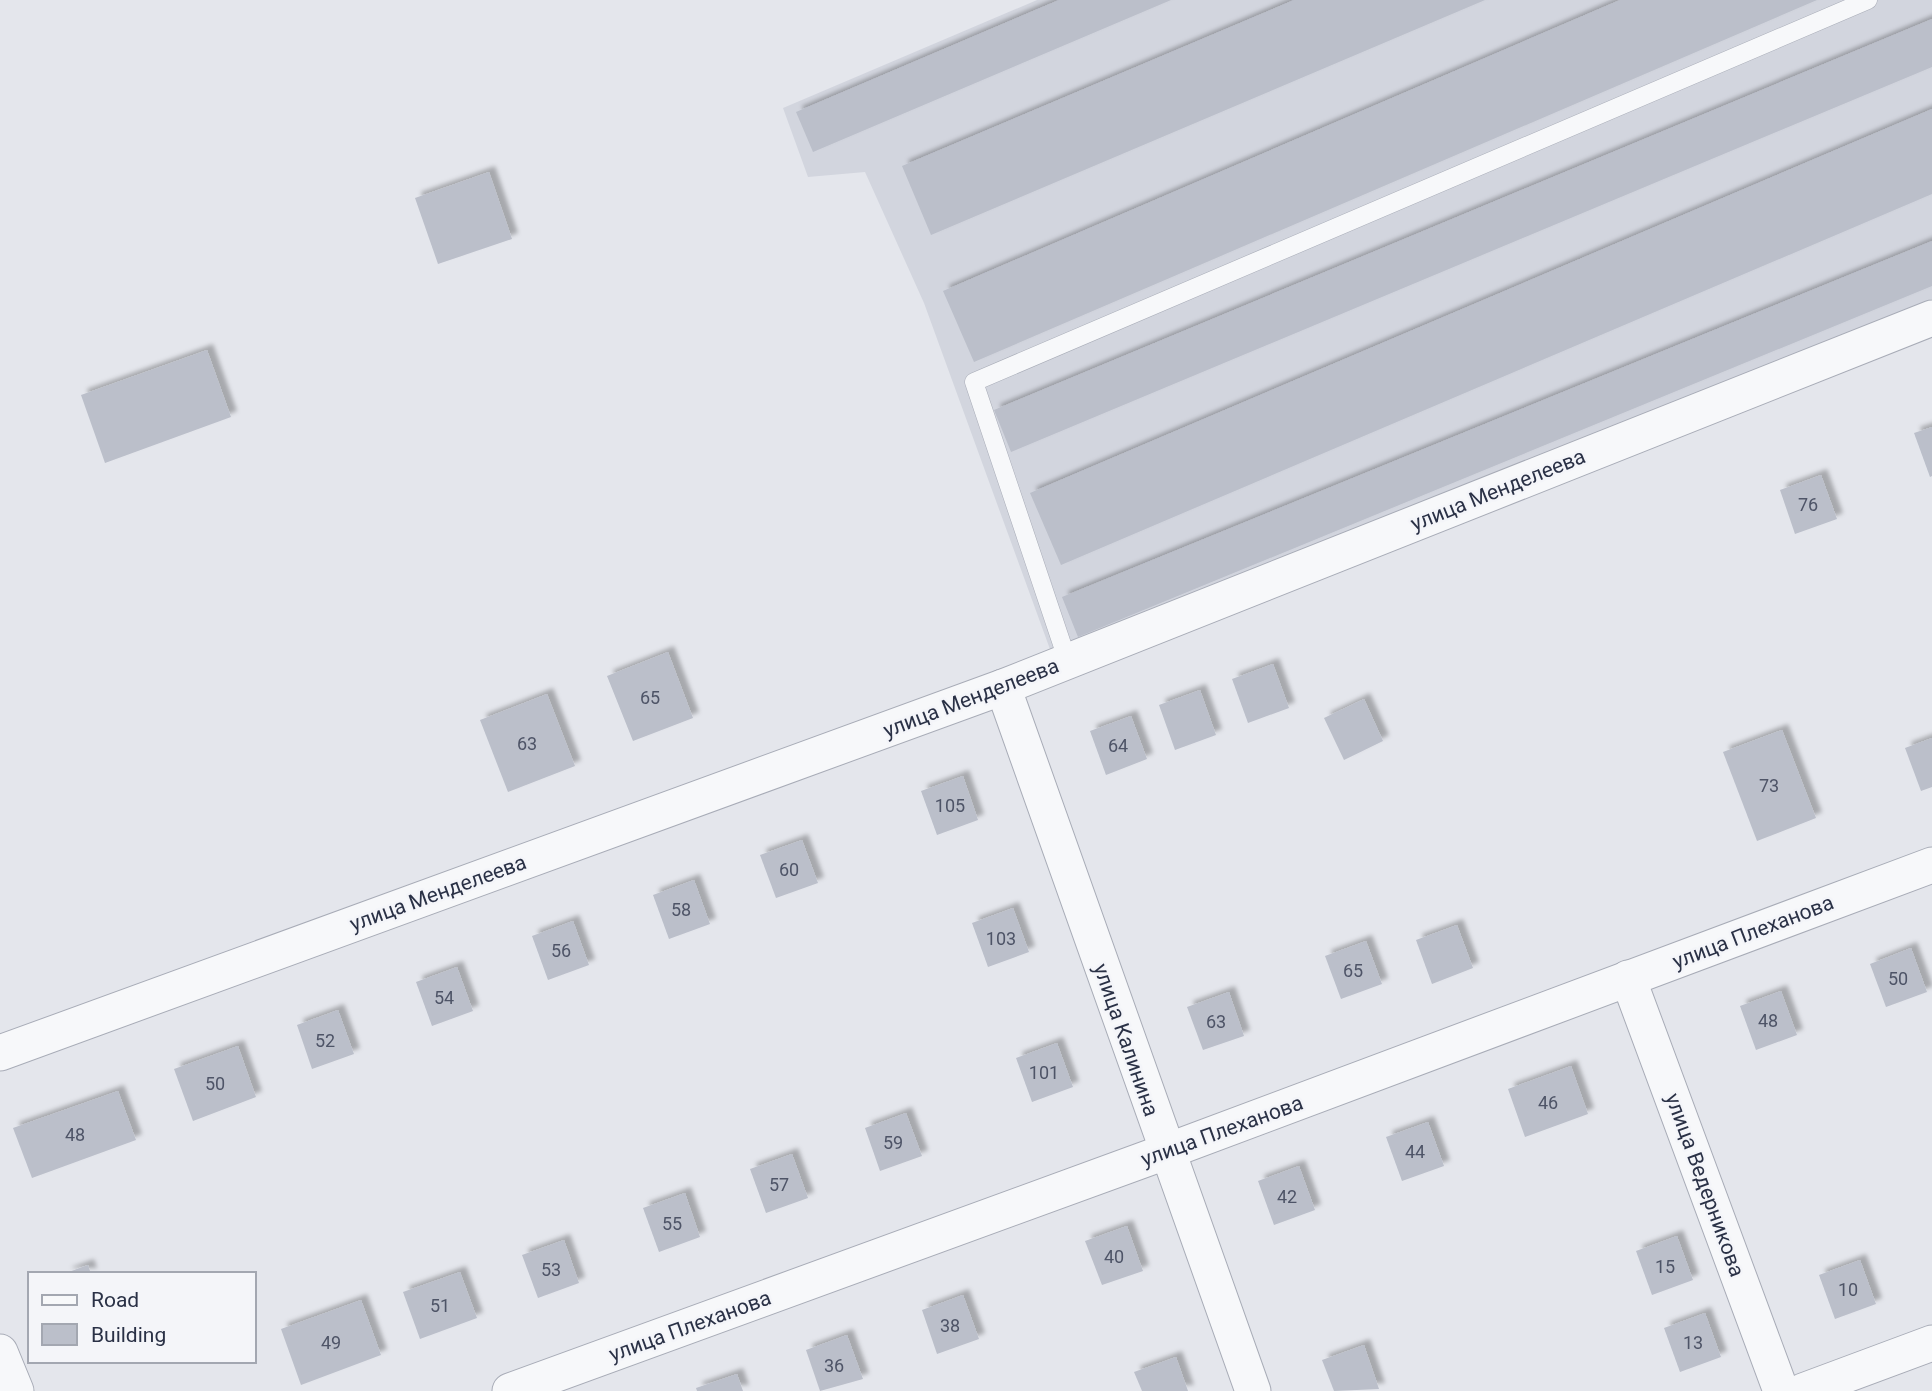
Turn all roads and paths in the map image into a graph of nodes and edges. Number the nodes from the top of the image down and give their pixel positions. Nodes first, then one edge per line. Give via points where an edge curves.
1 (1868, 0) edge
2 (1932, 318) edge
3 (1068, 662) junction
4 (1003, 687) junction
5 (1932, 865) edge
6 (1628, 978) junction
7 (0, 1053) edge
8 (1166, 1152) junction
9 (1932, 1343) edge
10 (0, 1352) edge
11 (16, 1391) edge
12 (510, 1391) edge
13 (1253, 1391) edge
14 (1781, 1391) edge
15 (1803, 1391) edge

1 - 3 lane via 974,382
2 - 3 street, улица Менделеева
3 - 4 street, улица Менделеева
4 - 7 street, улица Менделеева
4 - 8 street, улица Калинина
5 - 6 street, улица Плеханова
6 - 8 street, улица Плеханова
6 - 14 street, улица Ведерникова
8 - 12 street, улица Плеханова
8 - 13 street, улица Калинина
9 - 15 street
10 - 11 street

